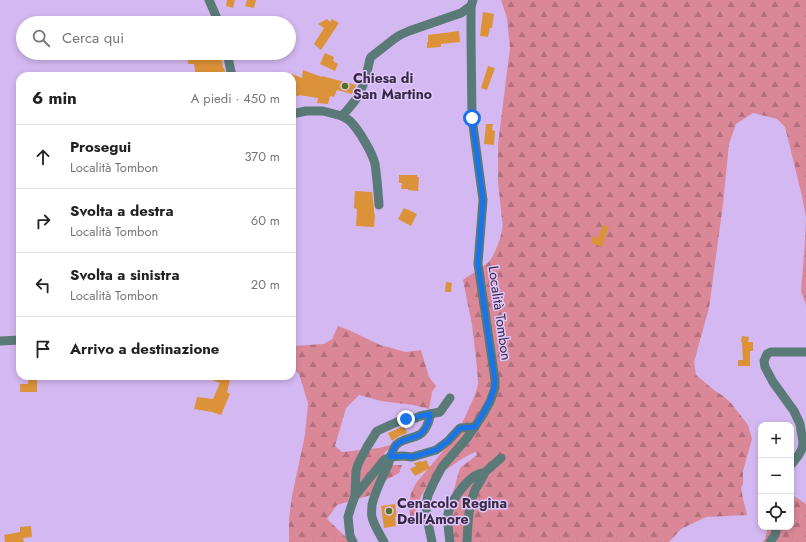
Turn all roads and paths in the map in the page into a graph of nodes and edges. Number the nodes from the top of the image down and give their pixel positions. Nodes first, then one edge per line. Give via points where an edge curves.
1 (209, 0) edge
2 (472, 3) edge
3 (216, 16) edge
4 (229, 60) edge
5 (231, 72) edge
6 (296, 113) edge
7 (342, 116) junction
8 (379, 205) dead end
9 (16, 340) edge
10 (0, 341) edge
11 (806, 352) edge
12 (450, 398) dead end
13 (430, 414) junction
14 (475, 427) junction
15 (390, 457) junction
16 (501, 458) dead end
17 (794, 461) edge
18 (484, 473) junction
19 (355, 496) junction
20 (776, 530) edge
21 (353, 542) edge
22 (384, 542) edge
23 (432, 542) edge
24 (450, 542) edge
25 (468, 542) edge
26 (770, 542) edge

1 - 3 street
2 - 7 street via 462,13 400,35 371,57 358,97
2 - 14 street, Località Tombon via 472,118 483,200 478,264 495,380 490,402
4 - 5 street
6 - 7 street via 323,111
7 - 8 street via 350,121 371,154
9 - 10 street
11 - 17 street via 771,352 766,354 764,361 765,367 800,424 802,449
12 - 13 street via 440,412
13 - 15 street via 422,433 400,442
13 - 19 street via 401,420 377,431 358,464
14 - 15 street via 460,428 436,450 412,457
14 - 23 street, Località Tombon via 442,468 428,494 427,518
15 - 19 street via 384,460
15 - 22 street via 372,511 375,527
16 - 18 street
18 - 24 street via 481,472 466,483 452,503 448,516
18 - 25 street via 472,499
19 - 21 street via 348,517
20 - 26 street

